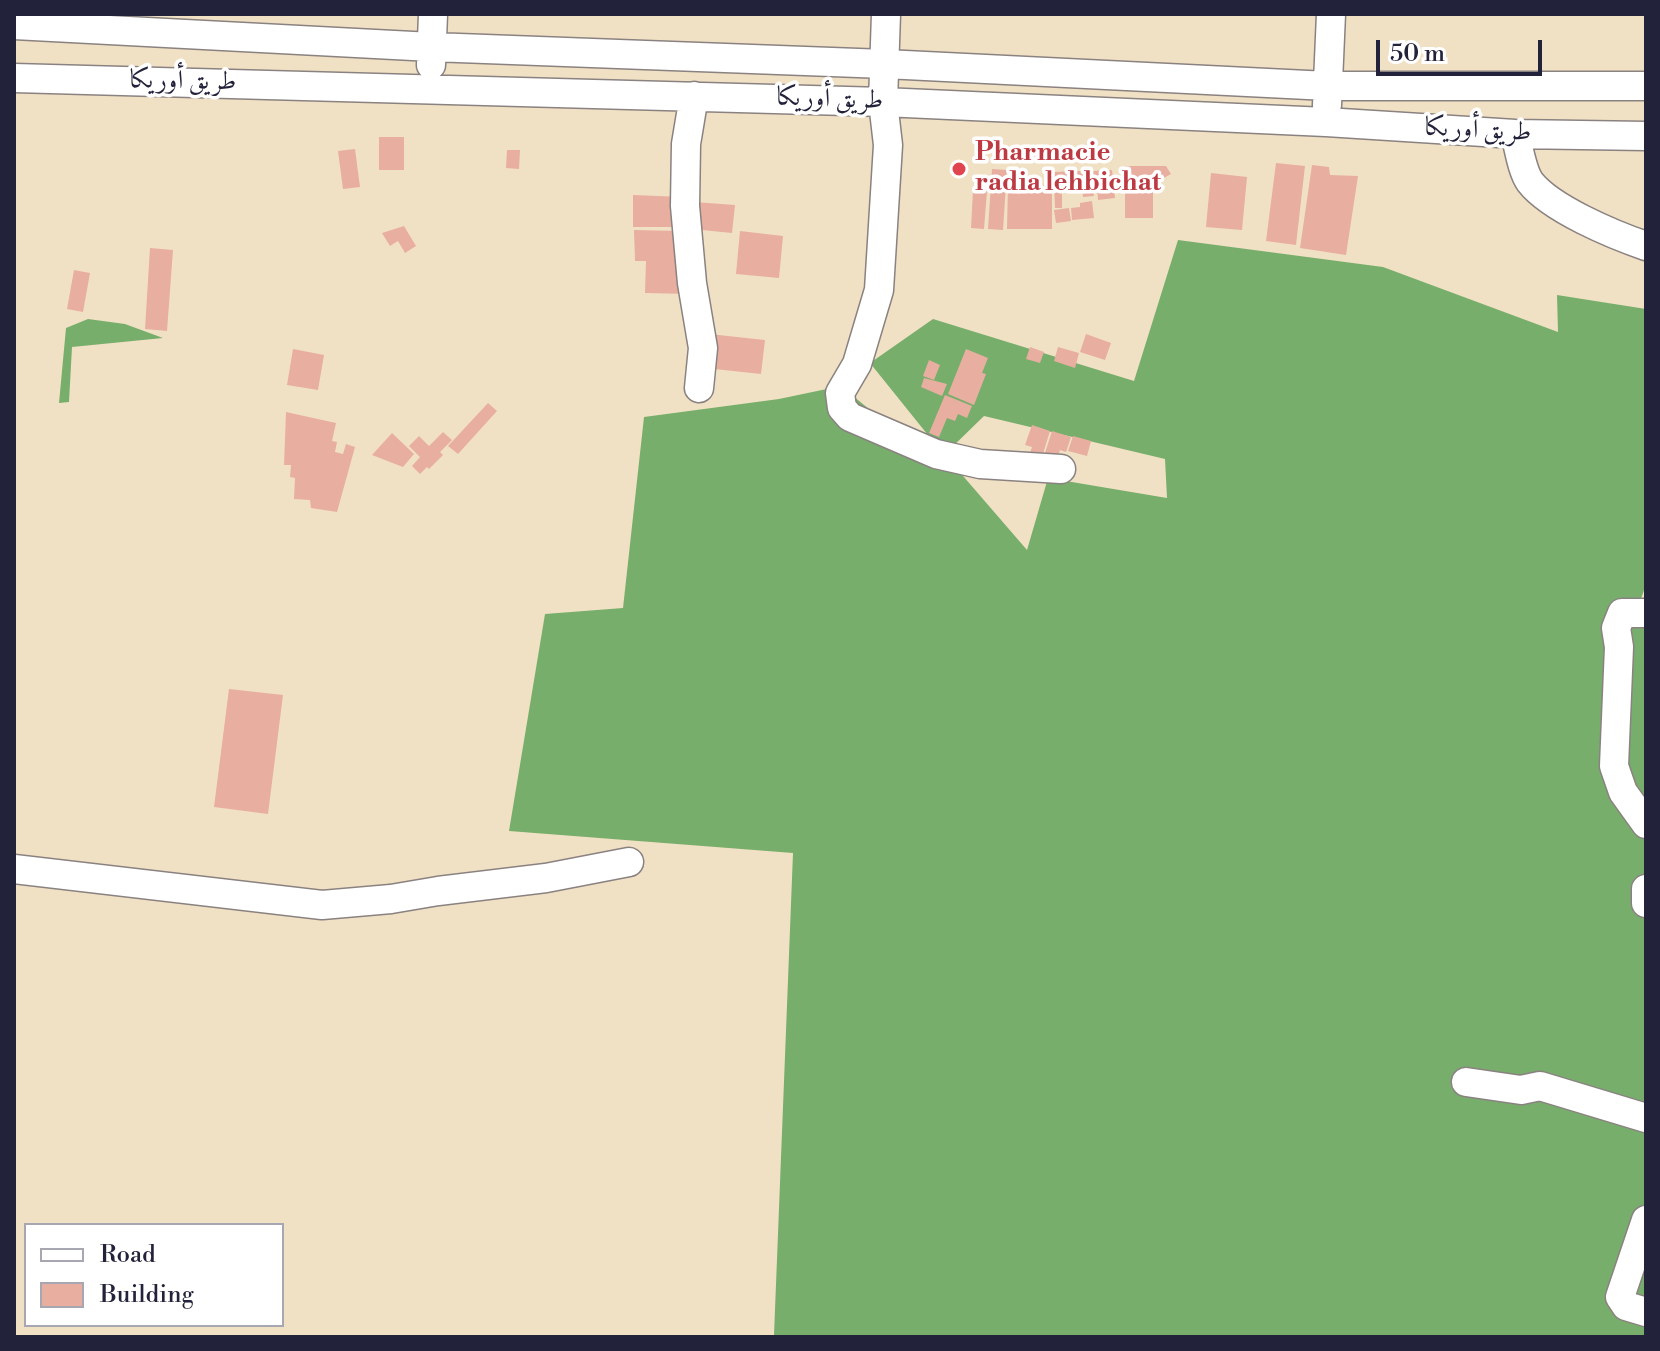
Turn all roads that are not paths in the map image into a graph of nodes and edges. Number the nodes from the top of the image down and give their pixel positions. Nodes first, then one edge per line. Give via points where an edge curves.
1 (433, 14) edge
2 (886, 14) edge
3 (1331, 14) edge
4 (14, 25) edge
5 (432, 47) junction
6 (885, 64) junction
7 (14, 78) edge
8 (1328, 86) junction
9 (1646, 86) edge
10 (429, 88) junction
11 (694, 96) junction
12 (883, 102) junction
13 (1326, 122) junction
14 (1515, 134) junction
15 (1646, 136) edge
16 (1646, 246) edge
17 (699, 388) dead end
18 (1061, 469) dead end
19 (1646, 613) edge
20 (1646, 824) edge
21 (629, 862) dead end
22 (14, 869) edge
23 (1646, 889) edge
24 (1646, 903) edge
25 (1466, 1082) dead end
26 (1646, 1118) edge
27 (1646, 1220) edge
28 (1646, 1312) edge

1 - 5 street
2 - 6 street
3 - 8 street
4 - 5 street
5 - 6 street
5 - 10 street
6 - 8 street
6 - 12 street
7 - 10 street, طريق أوريكا
8 - 9 street
8 - 13 street
10 - 11 street, طريق أوريكا
11 - 12 street, طريق أوريكا
11 - 17 street via 686,144 685,206 703,348
12 - 13 street, طريق أوريكا
12 - 18 street via 888,145 879,290 857,364 840,393 842,408 850,417 936,454 980,464
13 - 14 street, طريق أوريكا
14 - 15 street, طريق أوريكا
14 - 16 street via 1529,181 1561,207
19 - 20 street via 1622,613 1616,628 1614,766 1623,792
21 - 22 street via 546,878 322,905
23 - 24 street
25 - 26 street via 1521,1090 1540,1086
27 - 28 street via 1620,1297 1626,1306

